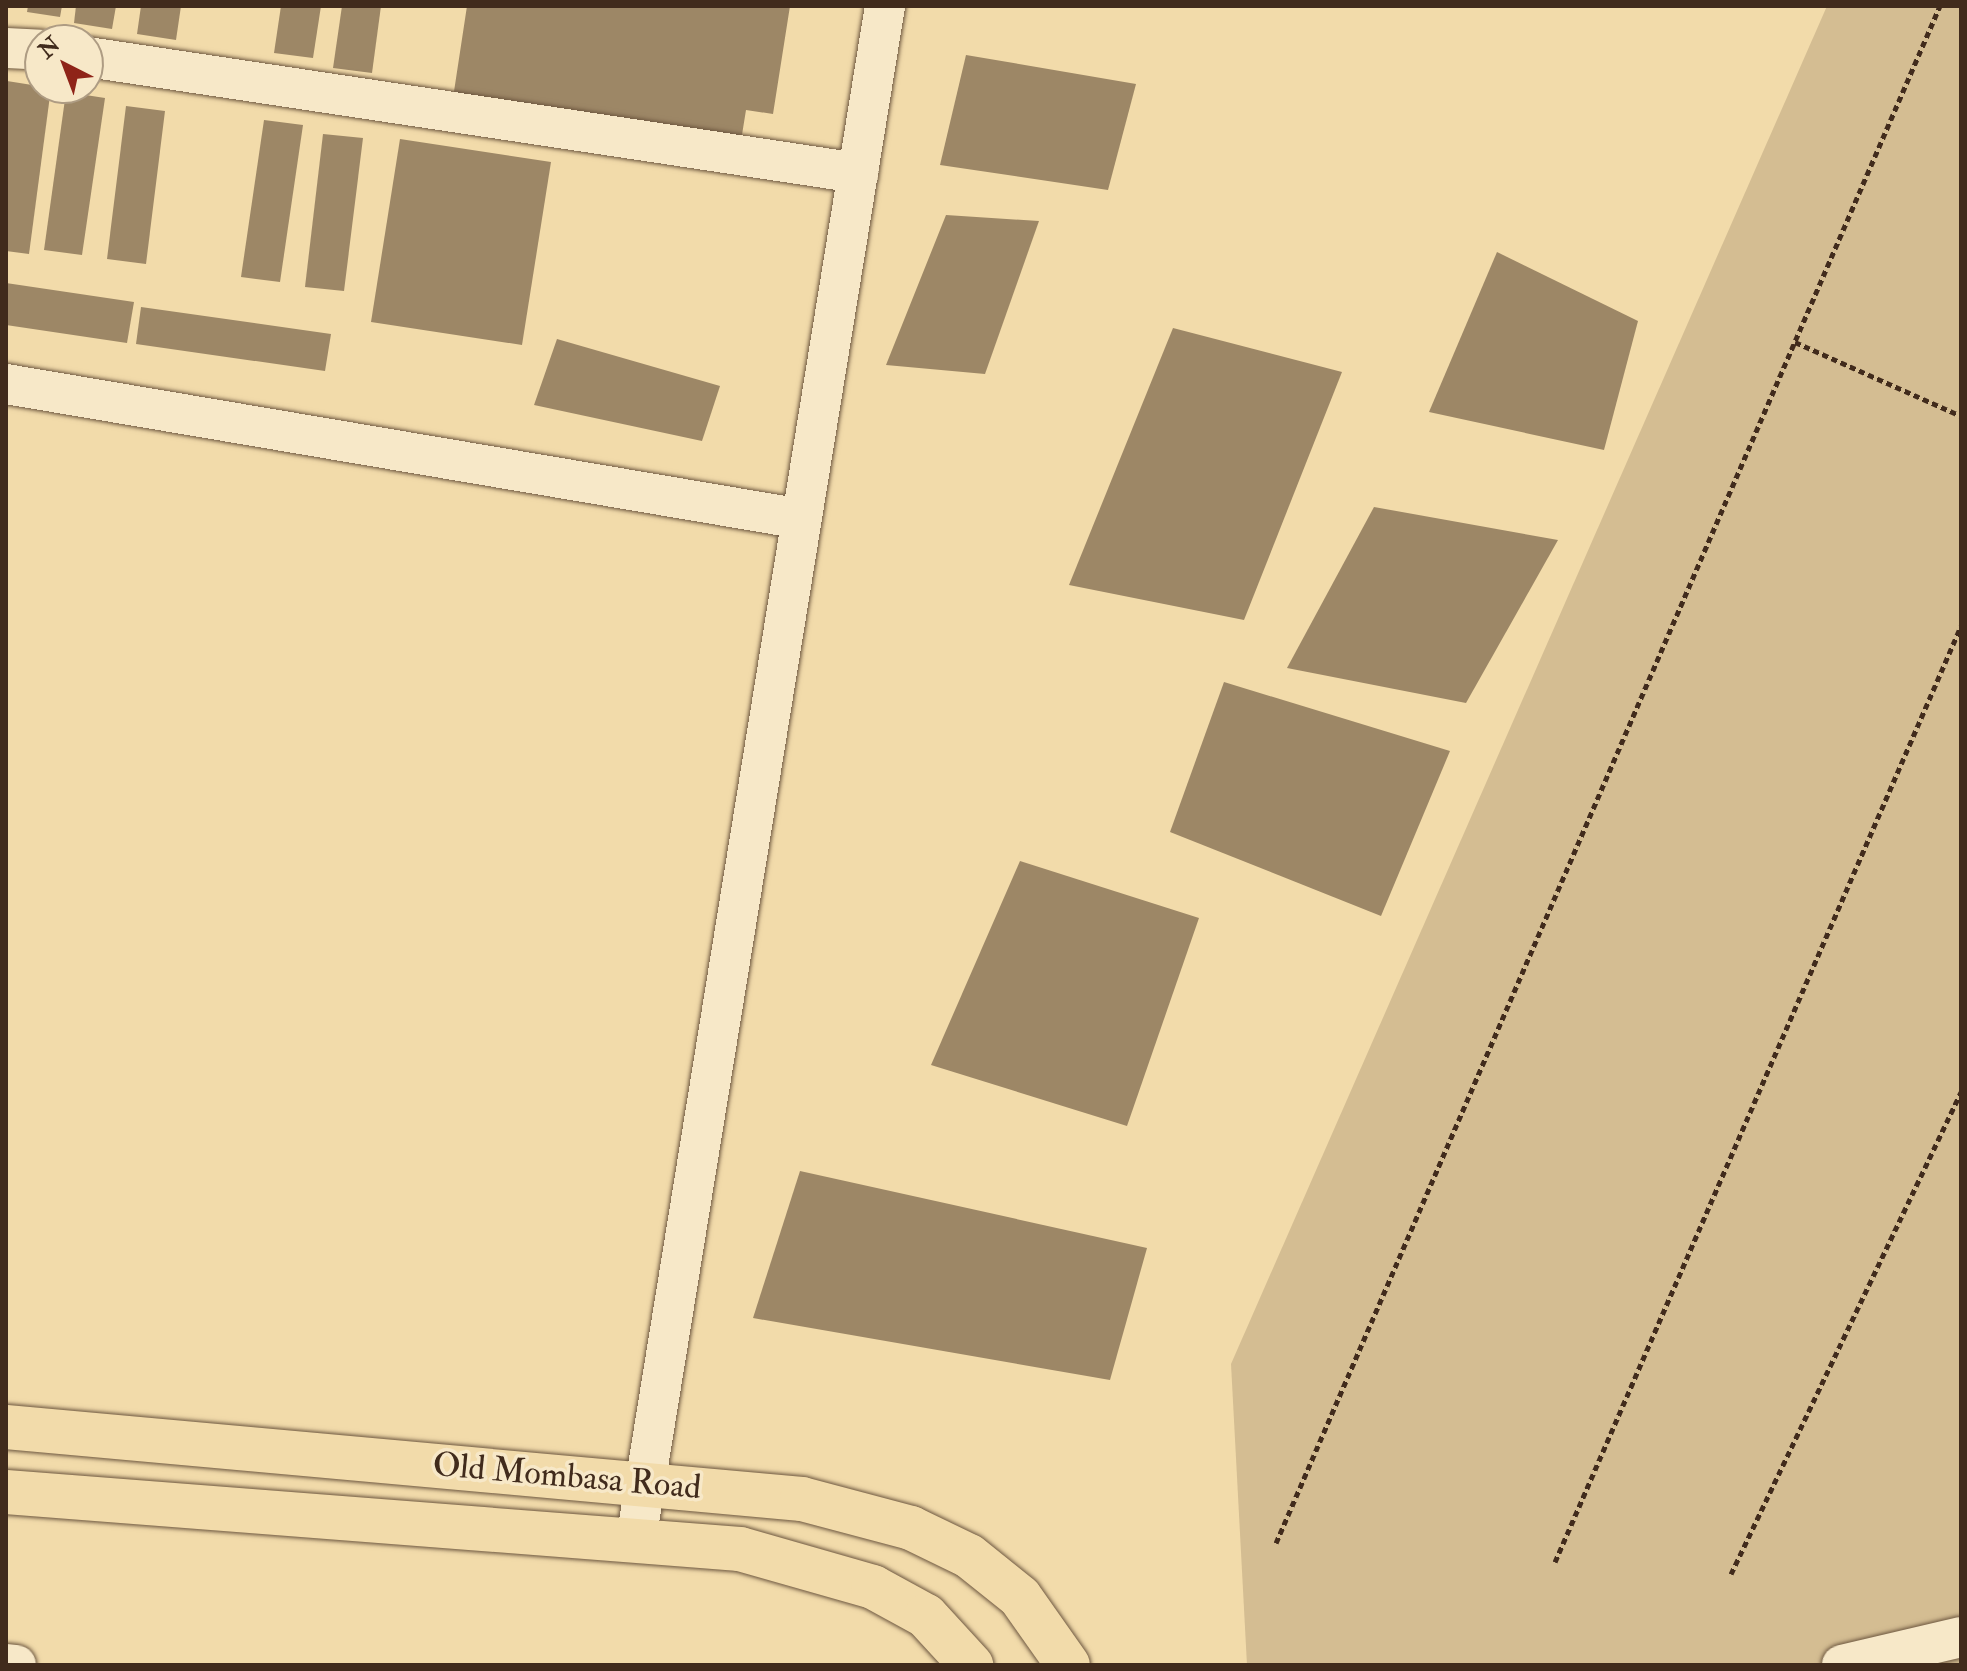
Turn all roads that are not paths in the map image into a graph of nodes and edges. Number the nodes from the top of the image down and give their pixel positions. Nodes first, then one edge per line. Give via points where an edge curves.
1 (885, 6) edge
2 (104, 59) edge
3 (858, 173) junction
4 (6, 384) edge
5 (802, 519) junction
6 (6, 1427) edge
7 (649, 1482) junction
8 (6, 1492) edge
9 (636, 1540) junction
10 (1961, 1637) edge
11 (6, 1664) edge
12 (16, 1665) edge
13 (971, 1665) edge
14 (1068, 1665) edge
15 (1842, 1665) edge

1 - 3 lane
2 - 3 lane
3 - 5 lane
4 - 5 lane
5 - 7 lane
6 - 7 main road, Old Mombasa Road
7 - 9 lane
7 - 14 main road, Old Mombasa Road via 802,1499 911,1528 969,1556 1020,1597
8 - 9 main road, Old Mombasa Road
9 - 13 main road, Old Mombasa Road via 740,1549 873,1587 926,1616
10 - 15 lane
11 - 12 lane

